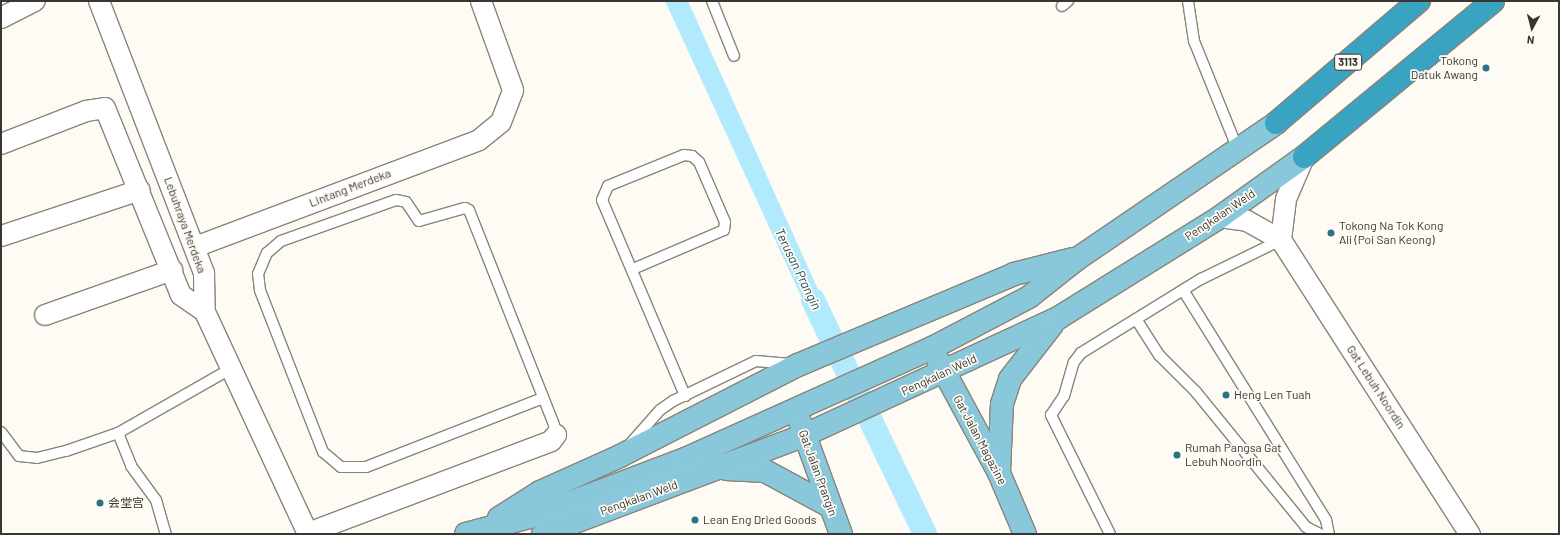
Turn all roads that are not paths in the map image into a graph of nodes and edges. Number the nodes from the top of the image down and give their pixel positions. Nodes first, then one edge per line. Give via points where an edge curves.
1 (35, 1) edge
2 (99, 1) edge
3 (481, 1) edge
4 (712, 1) edge
5 (1188, 1) edge
6 (1419, 1) edge
7 (1493, 1) edge
8 (1, 18) edge
9 (734, 56) dead end
10 (1276, 123) joint
11 (1, 144) edge
12 (1238, 150) junction
13 (1304, 157) junction
14 (140, 190) junction
15 (1220, 217) junction
16 (1, 236) edge
17 (1281, 240) junction
18 (195, 247) junction
19 (1077, 258) junction
20 (633, 269) junction
21 (172, 270) junction
22 (1183, 290) junction
23 (205, 312) junction
24 (45, 315) dead end
25 (1058, 318) junction
26 (1136, 320) junction
27 (932, 348) junction
28 (800, 364) junction
29 (230, 368) junction
30 (944, 373) junction
31 (685, 396) junction
32 (543, 398) junction
33 (796, 411) junction
34 (1, 432) edge
35 (118, 433) junction
36 (556, 435) joint
37 (806, 435) junction
38 (620, 456) junction
39 (715, 469) junction
40 (999, 473) junction
41 (828, 505) junction
42 (474, 531) edge
43 (308, 533) edge
44 (166, 534) edge
45 (543, 534) edge
46 (841, 534) edge
47 (1025, 534) edge
48 (1110, 534) edge
49 (1320, 534) edge
50 (1329, 534) edge
51 (1470, 534) edge

1 - 8 street
2 - 18 street, Lebuhraya Merdeka
3 - 18 street, Lintang Merdeka via 513,90 501,122 479,140
4 - 9 lane
5 - 12 lane via 1194,41
6 - 10 highway, 3113
7 - 13 highway
10 - 12 main road, Pengkalan Weld
11 - 14 street via 86,111 105,108
12 - 19 main road, Pengkalan Weld
13 - 15 main road, Pengkalan Weld
13 - 17 street via 1286,198
14 - 16 street
14 - 21 street
15 - 17 street, Gat Lebuh Noordin via 1247,221
15 - 25 main road, Pengkalan Weld
17 - 22 lane
17 - 51 street, Gat Lebuh Noordin
18 - 23 street, Lebuhraya Merdeka via 206,283
19 - 27 main road, Pengkalan Weld via 1029,297
19 - 28 main road, Pengkalan Weld via 1014,274
20 - 20 lane via 724,230 725,222 699,162 692,156 684,155 608,186 602,192 602,200
20 - 31 lane
21 - 23 street via 181,295
21 - 24 street
22 - 26 lane
22 - 50 lane via 1326,520
23 - 29 street, Lebuhraya Merdeka
25 - 30 main road, Pengkalan Weld
25 - 40 main road via 1021,361 1010,379 1002,404
26 - 48 lane via 1081,353 1069,375 1064,396 1051,415
26 - 49 lane via 1159,355 1196,392 1306,527
27 - 30 main road, Gat Jalan Magazine
27 - 33 main road, Pengkalan Weld
28 - 31 lane via 756,361
28 - 38 main road, Pengkalan Weld
29 - 35 lane
29 - 43 street, Lebuhraya Merdeka
30 - 37 main road, Pengkalan Weld
30 - 40 main road, Gat Jalan Magazine
31 - 38 lane via 660,410
32 - 32 lane via 366,467 341,467 323,452 260,290 258,274 267,253 280,241 396,200 406,202 419,220 465,208 469,210
32 - 36 lane
33 - 37 main road, Gat Jalan Prangin
33 - 42 main road, Pengkalan Weld via 685,459 537,515
34 - 35 lane via 12,449 28,458 66,452
35 - 44 lane via 131,466 156,500
36 - 43 street via 551,440
37 - 39 main road, Pengkalan Weld
37 - 41 main road, Gat Jalan Prangin
38 - 42 main road, Pengkalan Weld via 540,492
39 - 41 main road via 765,471
39 - 45 main road, Pengkalan Weld
40 - 47 main road, Gat Jalan Magazine
41 - 46 main road, Gat Jalan Prangin

